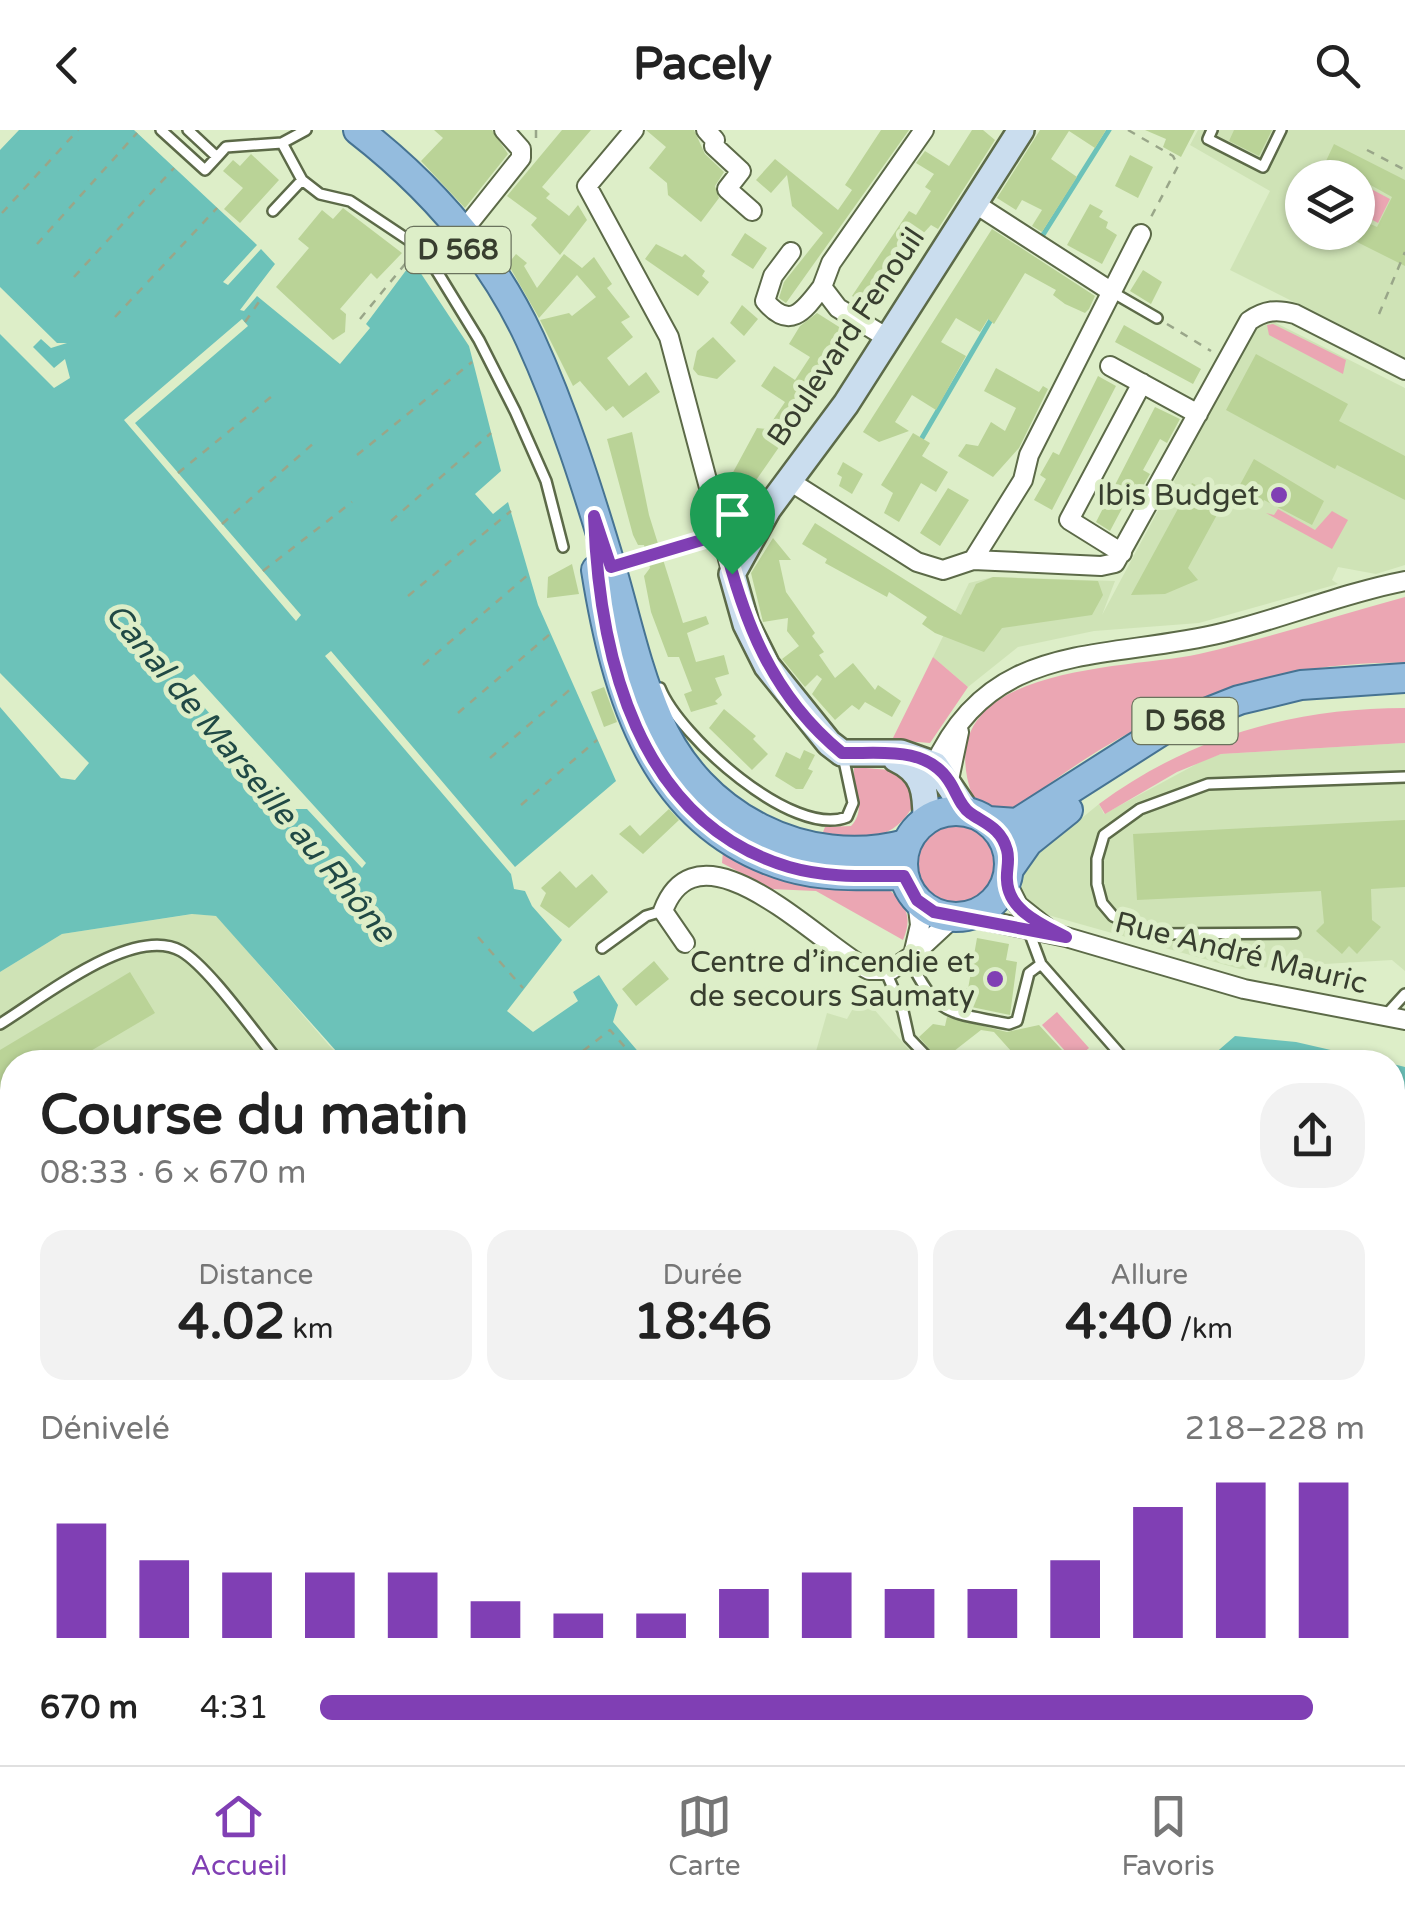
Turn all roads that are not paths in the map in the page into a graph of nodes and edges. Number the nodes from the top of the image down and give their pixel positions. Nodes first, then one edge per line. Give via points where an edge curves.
1 (161, 130) edge
2 (188, 130) edge
3 (306, 130) edge
4 (336, 130) edge
5 (358, 130) edge
6 (504, 130) edge
7 (634, 130) edge
8 (706, 130) edge
9 (924, 130) edge
10 (1021, 130) edge
11 (1212, 130) edge
12 (1281, 130) edge
13 (282, 143) junction
14 (217, 156) junction
15 (302, 180) junction
16 (974, 202) junction
17 (752, 211) dead end
18 (274, 212) dead end
19 (1141, 234) road end
20 (457, 236) junction
21 (791, 252) dead end
22 (822, 287) junction
23 (1112, 292) junction
24 (1157, 318) road end
25 (888, 339) junction
26 (1110, 366) dead end
27 (1405, 370) edge
28 (1142, 383) junction
29 (1198, 414) junction
30 (788, 480) junction
31 (594, 516) junction
32 (563, 547) dead end
33 (1122, 553) junction
34 (973, 560) junction
35 (732, 574) junction
36 (1405, 581) edge
37 (656, 675) dead end
38 (1405, 678) edge
39 (1405, 694) edge
40 (842, 753) junction
41 (1405, 778) edge
42 (937, 779) junction
43 (978, 817) junction
44 (926, 820) junction
45 (906, 844) junction
46 (1008, 875) junction
47 (910, 888) junction
48 (663, 910) junction
49 (960, 916) junction
50 (1028, 929) junction
51 (1294, 933) dead end
52 (1066, 937) junction
53 (686, 943) dead end
54 (602, 948) dead end
55 (911, 957) junction
56 (1041, 964) junction
57 (886, 972) junction
58 (1405, 994) edge
59 (1386, 1016) junction
60 (1405, 1020) edge
61 (0, 1024) edge
62 (269, 1050) edge
63 (920, 1050) edge
64 (1116, 1050) edge

1 - 14 lane via 205,170
2 - 14 lane
3 - 13 lane
4 - 20 main road, D 568
5 - 20 main road, D 568 via 426,189
6 - 20 street via 522,149 521,158
7 - 35 street via 587,186 670,338
8 - 17 street via 740,171 727,188
9 - 22 street via 831,263
10 - 16 street, Boulevard Fenouil
11 - 12 lane via 1208,139 1262,168
13 - 14 lane via 226,147
13 - 15 lane
15 - 18 lane
15 - 32 lane via 320,194 350,201 419,247 456,298 546,482
16 - 23 street
16 - 25 street, Boulevard Fenouil
19 - 23 street
20 - 31 main road, D 568 via 495,274 552,394
21 - 22 street via 764,302 792,319
22 - 25 street via 838,308
23 - 24 lane
23 - 34 street via 1029,455 1023,480
25 - 30 street, Boulevard Fenouil
26 - 28 street
27 - 29 street via 1280,310 1262,312 1249,321
28 - 29 street
28 - 33 street via 1069,520
29 - 33 street
30 - 34 street via 916,562 943,570
30 - 35 street, Boulevard Fenouil
31 - 45 main road, D 568 via 658,722 708,789 756,827 798,845 852,852
31 - 47 main road, D 568 via 596,570 618,685 647,754 691,810 732,840 791,867
33 - 34 street via 1101,566
35 - 40 street via 766,666
36 - 42 street via 1224,633 1039,665 966,713
37 - 40 lane via 682,725 724,768 772,799 826,820 847,817 853,803
38 - 43 main road, D 568 via 1341,680 1239,700 1164,730 1018,823
39 - 46 main road, D 568 via 1276,708 1176,744 1054,820 1028,842
40 - 42 street via 876,754
41 - 51 lane via 1208,784 1140,809 1104,834 1098,884 1112,916 1155,934
42 - 43 street
42 - 44 street
43 - 44 main road via 946,812
43 - 46 main road via 1000,834
44 - 45 main road
45 - 47 main road
46 - 49 main road via 984,909
46 - 52 street, Rue André Mauric via 1030,919
47 - 49 main road via 934,912
47 - 55 street via 920,924
48 - 53 street
48 - 54 lane
48 - 57 street via 690,877 727,879 750,888 859,966
49 - 50 street, Rue André Mauric
49 - 55 street
50 - 52 street, Rue André Mauric
50 - 56 lane
52 - 59 street, Rue André Mauric via 1244,989
55 - 56 lane via 938,1006 1009,1024 1023,1008 1029,973
55 - 57 street
56 - 64 lane
57 - 63 lane via 908,1038
58 - 59 lane
59 - 60 street, Rue André Mauric
61 - 62 lane via 121,950 158,944 197,966

